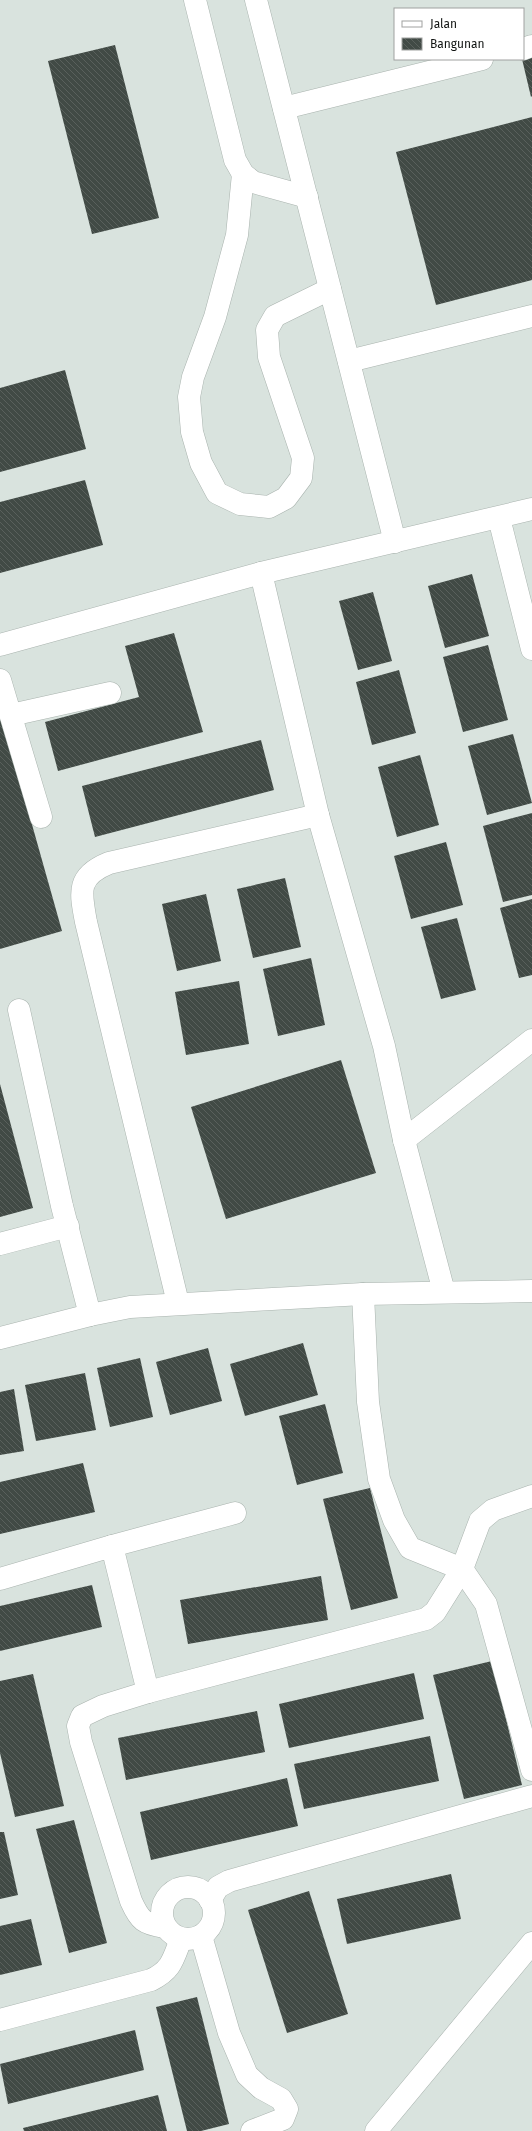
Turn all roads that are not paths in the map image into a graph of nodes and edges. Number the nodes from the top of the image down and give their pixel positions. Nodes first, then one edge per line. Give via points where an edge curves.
1 (195, 0) edge
2 (256, 0) edge
3 (478, 60) edge
4 (284, 108) junction
5 (243, 174) junction
6 (307, 198) junction
7 (330, 289) junction
8 (532, 316) edge
9 (349, 361) junction
10 (532, 510) edge
11 (499, 518) junction
12 (395, 542) junction
13 (261, 573) junction
14 (0, 645) edge
15 (532, 649) edge
16 (0, 680) edge
17 (110, 693) dead end
18 (11, 715) junction
19 (318, 815) junction
20 (41, 817) dead end
21 (19, 1010) dead end
22 (532, 1040) edge
23 (404, 1140) junction
24 (68, 1226) junction
25 (0, 1244) edge
26 (532, 1290) edge
27 (444, 1292) junction
28 (363, 1294) junction
29 (178, 1303) junction
30 (90, 1315) junction
31 (0, 1338) edge
32 (532, 1496) edge
33 (235, 1513) dead end
34 (112, 1546) junction
35 (462, 1569) junction
36 (0, 1579) edge
37 (148, 1692) junction
38 (532, 1770) edge
39 (532, 1796) edge
40 (210, 1900) junction
41 (182, 1934) junction
42 (532, 1943) edge
43 (0, 2020) edge
44 (252, 2131) edge
45 (376, 2131) edge

1 - 5 street via 235,160
2 - 4 street
3 - 4 street
4 - 6 street
5 - 6 street via 253,182
5 - 7 street via 238,235 189,397 192,432 201,463 217,493 240,504 269,507 286,498 301,478 303,458 269,357 267,330 275,316
6 - 7 street
7 - 9 street
8 - 9 street
9 - 12 street
10 - 11 street
11 - 12 street
11 - 15 street
12 - 13 street
13 - 14 street
13 - 19 street
16 - 18 street
17 - 18 street
18 - 20 street
19 - 23 street via 384,1046
19 - 29 street via 109,863 93,869 83,882 82,903 86,922
21 - 24 street
22 - 23 street
23 - 27 street
24 - 25 street
24 - 30 street
26 - 27 street
27 - 28 street
28 - 29 street
28 - 35 street via 368,1402 381,1486 394,1520 410,1548
29 - 30 street via 130,1307
30 - 31 street
32 - 35 street via 493,1510 480,1521
33 - 34 street
34 - 36 street
34 - 37 street
35 - 37 street via 435,1612 426,1619
35 - 38 street via 486,1604
37 - 41 street via 91,1710 82,1716 78,1726 137,1916 147,1925
39 - 40 street via 229,1881 218,1887
40 - 41 street via 214,1910 209,1930
40 - 41 street via 194,1888 184,1887 167,1898 162,1917
41 - 43 street via 170,1966 164,1974 151,1980
41 - 44 street via 247,2075 261,2088 281,2099 287,2109 282,2119
42 - 45 street

